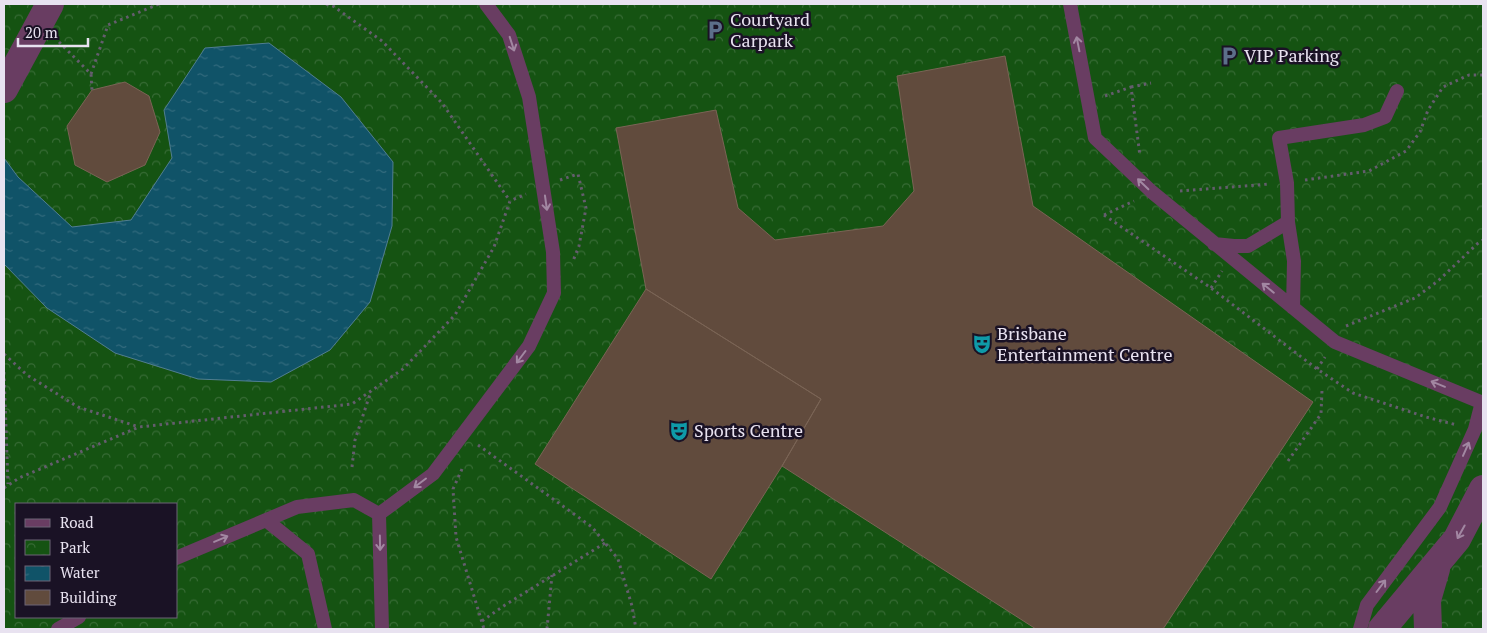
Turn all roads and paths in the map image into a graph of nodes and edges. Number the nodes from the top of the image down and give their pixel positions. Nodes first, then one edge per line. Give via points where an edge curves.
1 (159, 4) edge
2 (326, 4) edge
3 (486, 4) edge
4 (1070, 4) edge
5 (42, 13) edge
6 (92, 74) junction
7 (1483, 75) edge
8 (1151, 83) dead end
9 (1131, 87) junction
10 (4, 89) edge
11 (92, 90) dead end
12 (1398, 92) dead end
13 (1088, 101) junction
14 (1141, 164) dead end
15 (578, 174) dead end
16 (560, 180) dead end
17 (1287, 183) junction
18 (1152, 192) junction
19 (526, 193) dead end
20 (510, 201) junction
21 (1288, 222) junction
22 (1483, 240) edge
23 (1214, 244) junction
24 (1293, 308) junction
25 (1334, 342) junction
26 (4, 354) edge
27 (4, 372) edge
28 (371, 390) junction
29 (1322, 390) dead end
30 (1483, 402) edge
31 (139, 427) junction
32 (1475, 429) junction
33 (474, 442) dead end
34 (1288, 461) dead end
35 (352, 467) dead end
36 (8, 485) junction
37 (4, 488) edge
38 (1483, 489) edge
39 (379, 514) junction
40 (266, 520) junction
41 (605, 543) junction
42 (178, 557) edge
43 (1439, 560) junction
44 (552, 575) junction
45 (76, 618) edge
46 (482, 621) dead end
47 (58, 629) edge
48 (325, 629) edge
49 (382, 629) edge
50 (547, 629) edge
51 (636, 629) edge
52 (1360, 629) edge
53 (1382, 629) edge
54 (1428, 629) edge

1 - 6 path via 108,25
2 - 20 path via 382,41 442,103
3 -> 39 lane via 509,35 529,97 553,252 554,294 529,346 433,474
13 -> 4 lane
5 - 6 path via 54,36
5 - 10 street
6 - 11 path
7 - 17 path via 1469,75 1443,87 1428,110 1420,132 1406,151 1369,172
8 - 9 path
9 - 13 path
9 - 14 path
12 - 17 lane via 1385,117 1378,120 1279,138
18 -> 13 lane via 1095,138
15 - 16 path
17 - 18 path
17 - 21 lane
18 - 23 lane
18 - 32 path via 1104,215 1353,392 1426,417
19 - 20 path
20 - 28 path via 494,247 454,315 403,369
21 - 23 lane via 1248,246
21 - 24 lane via 1294,261
22 - 25 path via 1415,298 1341,328
24 -> 23 lane
24 - 25 lane
30 -> 25 lane
26 - 31 path via 27,375 78,407
27 - 36 path
28 - 31 path via 352,404
28 - 35 path via 355,440
29 - 34 path via 1321,414
30 - 32 lane
31 - 36 path
52 -> 32 lane via 1367,605 1440,507
33 - 41 path via 592,527
36 - 37 path
38 -> 43 street via 1457,539
39 - 40 lane via 354,500 297,507
39 -> 49 lane
42 -> 40 lane
40 - 48 lane via 308,554
41 - 44 path
41 - 51 path via 618,559
43 - 53 street
43 - 54 street via 1427,600
44 - 46 path
44 - 50 path
45 - 47 lane

